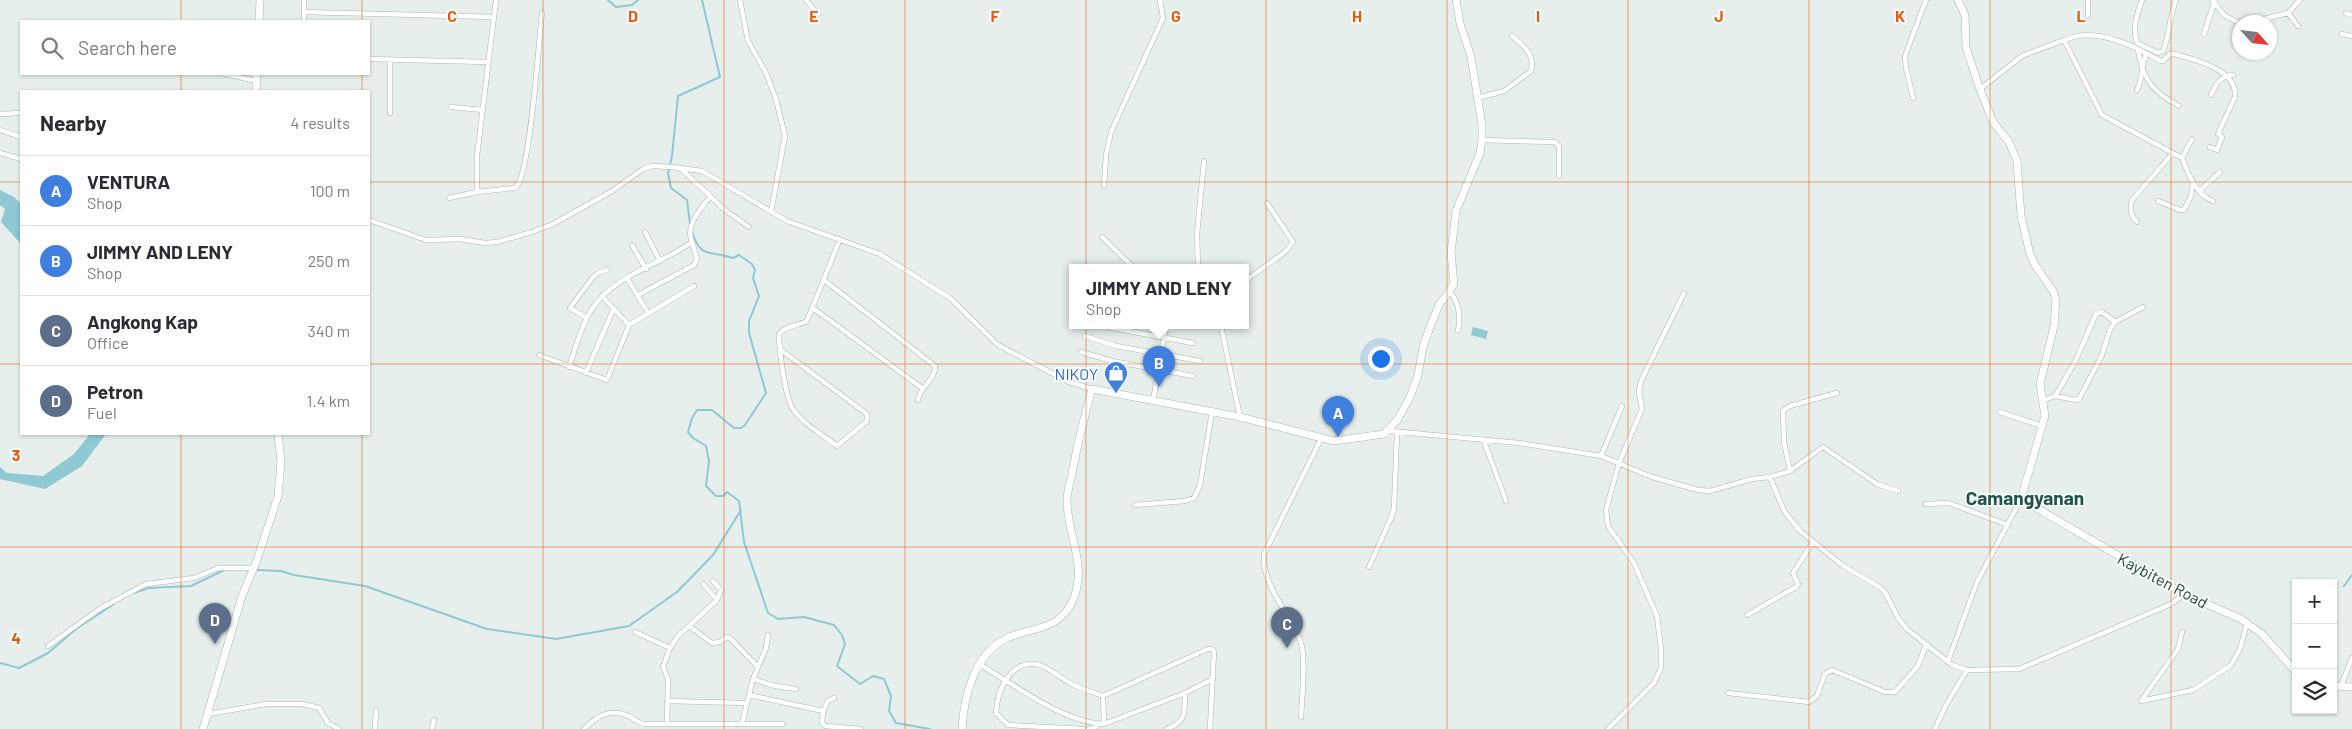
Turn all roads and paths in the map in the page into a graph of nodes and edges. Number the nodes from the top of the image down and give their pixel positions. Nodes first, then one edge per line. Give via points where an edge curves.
1 (260, 0) edge
2 (304, 0) edge
3 (496, 0) edge
4 (740, 0) edge
5 (806, 0) edge
6 (1160, 0) edge
7 (1456, 0) edge
8 (1926, 0) edge
9 (1958, 0) edge
10 (2088, 0) edge
11 (2142, 0) edge
12 (2176, 0) edge
13 (2300, 0) edge
14 (2214, 1) edge
15 (304, 12) junction
16 (542, 13) dead end
17 (2288, 13) junction
18 (2346, 13) dead end
19 (818, 14) dead end
20 (2352, 15) edge
21 (2088, 16) dead end
22 (2277, 16) edge
23 (494, 17) junction
24 (2232, 19) edge
25 (259, 20) edge
26 (304, 20) edge
27 (2298, 26) dead end
28 (2204, 34) dead end
29 (2342, 34) dead end
30 (1512, 36) dead end
31 (2352, 36) edge
32 (2064, 40) junction
33 (2138, 50) junction
34 (2146, 54) junction
35 (370, 59) edge
36 (390, 60) junction
37 (488, 62) junction
38 (2141, 68) junction
39 (236, 75) edge
40 (2226, 75) junction
41 (2233, 75) dead end
42 (257, 77) edge
43 (1980, 88) junction
44 (256, 90) edge
45 (2137, 90) dead end
46 (2211, 95) dead end
47 (1478, 98) junction
48 (1913, 98) dead end
49 (2179, 106) dead end
50 (451, 107) dead end
51 (483, 110) junction
52 (20, 113) edge
53 (390, 113) dead end
54 (0, 114) edge
55 (0, 130) edge
56 (20, 137) edge
57 (2192, 139) dead end
58 (1482, 140) junction
59 (2210, 147) dead end
60 (0, 153) edge
61 (2173, 153) junction
62 (2182, 158) junction
63 (20, 159) edge
64 (1204, 161) dead end
65 (679, 167) junction
66 (2220, 172) dead end
67 (1559, 176) dead end
68 (2193, 182) junction
69 (1104, 186) dead end
70 (2199, 191) junction
71 (477, 192) junction
72 (710, 197) junction
73 (449, 198) dead end
74 (2158, 201) dead end
75 (2213, 201) dead end
76 (1267, 203) dead end
77 (771, 212) junction
78 (370, 220) edge
79 (2137, 222) dead end
80 (749, 227) dead end
81 (645, 232) dead end
82 (1102, 237) dead end
83 (840, 239) junction
84 (691, 240) junction
85 (632, 245) dead end
86 (660, 261) junction
87 (1130, 264) edge
88 (1198, 264) edge
89 (646, 269) junction
90 (607, 270) dead end
91 (628, 278) junction
92 (1249, 278) edge
93 (824, 280) junction
94 (694, 286) dead end
95 (1449, 291) junction
96 (1684, 293) dead end
97 (638, 295) junction
98 (602, 296) junction
99 (2143, 307) dead end
100 (813, 308) junction
101 (613, 310) junction
102 (648, 313) junction
103 (587, 318) junction
104 (2115, 322) junction
105 (629, 325) junction
106 (1117, 329) edge
107 (1166, 329) edge
108 (1222, 329) edge
109 (1458, 330) dead end
110 (1085, 336) dead end
111 (1164, 338) junction
112 (1193, 343) dead end
113 (781, 350) junction
114 (1081, 352) dead end
115 (539, 355) dead end
116 (1160, 356) junction
117 (1200, 361) dead end
118 (569, 367) junction
119 (1158, 370) junction
120 (586, 373) junction
121 (1193, 376) dead end
122 (922, 388) junction
123 (1092, 390) junction
124 (1837, 392) dead end
125 (2055, 396) junction
126 (918, 400) dead end
127 (2044, 400) junction
128 (1153, 401) junction
129 (1622, 406) dead end
130 (1212, 412) junction
131 (2000, 412) dead end
132 (1240, 417) junction
133 (2042, 426) junction
134 (1393, 432) junction
135 (278, 435) edge
136 (1321, 439) junction
137 (1484, 441) junction
138 (1601, 456) junction
139 (1620, 463) junction
140 (1790, 470) junction
141 (1770, 477) junction
142 (1898, 491) dead end
143 (2021, 500) junction
144 (1506, 501) dead end
145 (1925, 504) dead end
146 (1135, 505) dead end
147 (2008, 525) junction
148 (1813, 542) junction
149 (1368, 567) dead end
150 (254, 568) junction
151 (713, 581) dead end
152 (703, 584) dead end
153 (2184, 594) junction
154 (717, 600) junction
155 (1747, 615) dead end
156 (2246, 623) junction
157 (689, 626) junction
158 (635, 632) dead end
159 (2182, 632) dead end
160 (768, 635) dead end
161 (1926, 644) junction
162 (48, 646) dead end
163 (670, 648) junction
164 (2352, 658) edge
165 (1948, 662) junction
166 (978, 664) junction
167 (758, 667) junction
168 (2293, 669) edge
169 (1967, 670) junction
170 (753, 678) junction
171 (1005, 679) junction
172 (1213, 679) junction
173 (2337, 686) edge
174 (2352, 687) edge
175 (796, 689) dead end
176 (1185, 693) junction
177 (1728, 693) dead end
178 (749, 694) junction
179 (1103, 696) junction
180 (834, 698) dead end
181 (667, 701) junction
182 (746, 703) junction
183 (376, 710) dead end
184 (823, 711) junction
185 (206, 714) junction
186 (1301, 717) dead end
187 (434, 720) dead end
188 (742, 723) junction
189 (666, 724) junction
190 (783, 724) dead end
191 (1098, 724) junction
192 (1104, 724) junction
193 (735, 726) edge
194 (843, 728) edge
195 (1014, 728) edge
196 (203, 729) edge
197 (339, 729) edge
198 (375, 729) edge
199 (432, 729) edge
200 (584, 729) edge
201 (862, 729) edge
202 (962, 729) edge
203 (1083, 729) edge
204 (1088, 729) edge
205 (1094, 729) edge
206 (1168, 729) edge
207 (1210, 729) edge
208 (1608, 729) edge
209 (1934, 729) edge

1 - 25 street
2 - 15 street
3 - 23 street
4 - 77 street via 748,41 766,73 785,136
5 - 19 street
6 - 69 street via 1163,18 1111,132
7 - 47 street
8 - 48 street via 1905,56
9 - 43 street via 1965,15 1966,47
10 - 21 street
11 - 12 street via 2134,36 2137,43 2158,53 2166,46 2170,13
13 - 17 street
14 - 24 street via 2225,16
14 - 28 street
15 - 23 street
15 - 26 street
16 - 71 street via 530,137 522,181 514,189
17 - 22 street
17 - 27 street
18 - 20 street
23 - 37 street
29 - 31 street
30 - 47 street via 1532,57 1531,70 1504,91
32 - 33 street via 2103,36
32 - 43 street via 2022,56
32 - 61 street via 2102,115
33 - 34 street
33 - 38 street
34 - 38 street
34 - 40 street via 2160,61 2175,54
35 - 36 street
36 - 37 street
36 - 53 street
37 - 51 street
38 - 45 street via 2143,78
38 - 49 street via 2147,81 2163,98
39 - 42 street
40 - 41 street
40 - 46 street via 2216,82
40 - 59 street via 2236,97 2218,134 2222,137 2217,150
42 - 44 street
43 - 127 street via 1993,122 2017,162 2021,216 2030,254 2055,295 2054,326 2040,384
47 - 58 street
50 - 51 street
51 - 71 street via 477,156
52 - 54 street
55 - 56 street
57 - 62 street
58 - 67 street via 1555,142 1558,146
58 - 95 street via 1480,153 1456,211 1451,252 1455,280
60 - 63 street
61 - 62 street
61 - 79 street via 2132,200 2132,216
62 - 68 street
64 - 88 street via 1197,234
65 - 72 street
65 - 77 street via 702,171
65 - 78 street via 643,169 612,191 553,224 496,242 426,240
66 - 70 street
68 - 70 street
68 - 74 street via 2184,210
70 - 75 street
71 - 73 street
72 - 80 street
72 - 84 street via 690,226
76 - 92 street via 1292,242 1285,252
77 - 83 street via 787,221
81 - 86 street
82 - 87 street
83 - 93 street
83 - 123 street via 880,254 950,298 989,339 1010,353
84 - 86 street
84 - 97 street via 697,259 694,265
85 - 89 street
86 - 89 street
89 - 91 street
90 - 103 street via 594,277 570,308
91 - 97 street
91 - 98 street
93 - 100 street
93 - 122 street via 935,366 933,375
94 - 102 street
95 - 109 street via 1458,308
95 - 134 street via 1430,327 1418,375
96 - 139 street via 1641,381 1642,409
97 - 102 street
98 - 101 street
98 - 103 street
99 - 104 street
100 - 113 street via 807,321 781,330
100 - 122 street
101 - 105 street
101 - 120 street
102 - 105 street
103 - 118 street
104 - 125 street via 2079,399
104 - 125 street via 2102,312 2096,314 2079,354
105 - 120 street via 607,380
106 - 111 street
107 - 111 street
108 - 132 street
110 - 116 street
111 - 112 street
111 - 116 street
113 - 113 street via 789,402 798,416 837,446 867,421 867,414
114 - 119 street
115 - 118 street
116 - 117 street
116 - 119 street
118 - 120 street
119 - 121 street
119 - 128 street
122 - 126 street
123 - 128 street
123 - 166 street via 1078,440 1067,500 1069,523 1079,558 1079,583 1073,601 1064,615 1031,632 1007,638
124 - 140 street via 1783,411 1784,442
125 - 127 street
127 - 133 street
128 - 130 street
129 - 138 street
130 - 132 street
130 - 146 street via 1200,485 1194,498
131 - 133 street
132 - 136 street
133 - 143 street
134 - 136 street via 1359,439
134 - 137 street
134 - 149 street via 1394,508
135 - 150 street via 281,462 278,496
136 - 186 street via 1264,554 1263,563 1271,587 1301,644
137 - 138 street
137 - 144 street
138 - 139 street
139 - 141 street via 1652,477 1698,490 1710,491
139 - 208 street via 1606,510 1608,526 1638,572 1657,616 1661,649 1660,668 1654,683
140 - 141 street
140 - 142 street via 1822,446 1877,484
141 - 148 street via 1784,512
143 - 147 street
143 - 153 street, Kaybiten Road
145 - 147 street via 1945,502
147 - 165 street via 1976,582
148 - 155 street via 1793,573 1798,584 1796,587
148 - 161 street via 1842,565 1880,588 1907,629
150 - 162 street via 218,568 194,578 146,584 101,608
150 - 185 street via 242,596
151 - 154 street via 721,590
152 - 154 street
153 - 156 street, Kaybiten Road
153 - 169 street via 2171,604 2019,669
154 - 157 street
156 - 159 street via 2240,649 2231,665 2193,690 2141,701 2178,649
156 - 168 street, Kaybiten Road via 2262,634
157 - 163 street
157 - 167 street via 712,643 730,638
158 - 163 street
160 - 167 street
161 - 165 street
161 - 177 street via 1918,666 1895,692 1885,692 1832,670 1825,674 1817,696 1809,702
163 - 181 street via 663,665 668,679
164 - 173 street
165 - 169 street
166 - 171 street
166 - 202 street via 964,710
167 - 170 street
169 - 209 street
170 - 175 street
170 - 178 street
171 - 179 street via 1014,670 1036,664 1071,684
171 - 191 street via 1061,711
171 - 195 street via 996,713
172 - 176 street
172 - 179 street via 1214,652 1208,649
172 - 207 street
173 - 174 street
176 - 192 street
176 - 206 street via 1183,720
178 - 182 street
178 - 184 street
179 - 192 street
180 - 184 street via 828,701
181 - 182 street
181 - 189 street
182 - 188 street
183 - 198 street
184 - 194 street via 823,724
185 - 196 street
185 - 197 street via 259,704 303,704 319,708 328,723
187 - 199 street
188 - 190 street
188 - 193 street
189 - 193 street
189 - 200 street via 640,723 628,716 607,713
191 - 192 street
191 - 205 street
194 - 201 street
195 - 203 street
204 - 205 street

